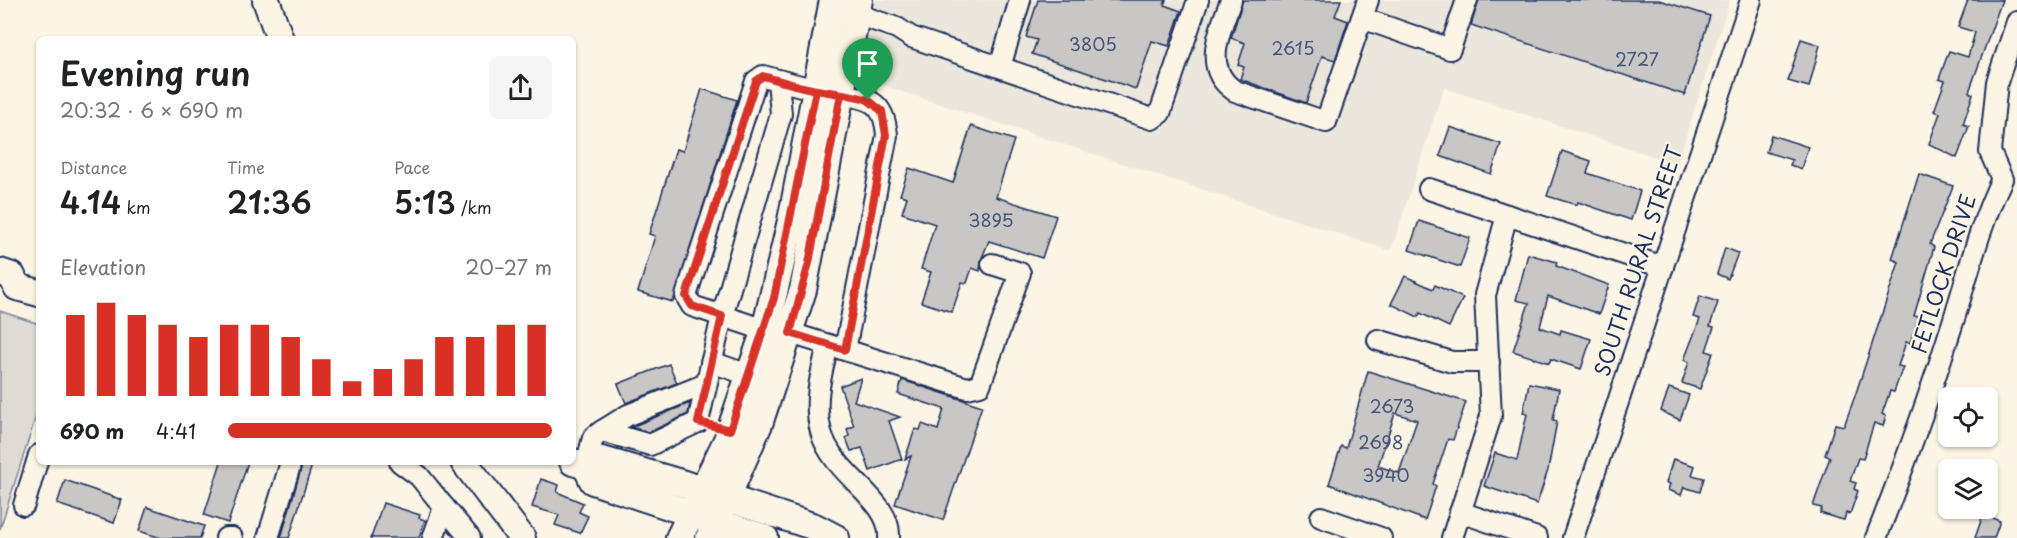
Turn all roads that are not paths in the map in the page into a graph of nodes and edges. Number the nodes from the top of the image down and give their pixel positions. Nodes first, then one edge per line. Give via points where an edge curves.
1 (266, 0) edge
2 (1020, 0) edge
3 (1198, 0) edge
4 (1231, 0) edge
5 (1467, 0) edge
6 (1751, 0) edge
7 (832, 3) edge
8 (857, 7) edge
9 (1365, 9) edge
10 (2017, 22) edge
11 (279, 36) edge
12 (1000, 67) junction
13 (778, 80) junction
14 (828, 92) junction
15 (2010, 176) edge
16 (1429, 189) dead end
17 (1506, 216) junction
18 (992, 264) dead end
19 (1663, 267) junction
20 (722, 316) junction
21 (777, 332) junction
22 (1378, 340) dead end
23 (836, 347) junction
24 (711, 362) junction
25 (1489, 362) junction
26 (749, 375) junction
27 (706, 384) junction
28 (698, 422) junction
29 (730, 430) junction
30 (602, 431) junction
31 (650, 445) junction
32 (579, 464) edge
33 (36, 465) edge
34 (290, 465) edge
35 (404, 465) edge
36 (466, 465) edge
37 (641, 471) junction
38 (703, 489) junction
39 (728, 499) junction
40 (24, 505) dead end
41 (444, 507) junction
42 (691, 512) junction
43 (1460, 512) junction
44 (1321, 517) dead end
45 (713, 530) edge
46 (226, 538) edge
47 (232, 538) edge
48 (268, 538) edge
49 (433, 538) edge
50 (470, 538) edge
51 (522, 538) edge
52 (679, 538) edge
53 (765, 538) edge
54 (836, 538) edge
55 (889, 538) edge
56 (1382, 538) edge
57 (1452, 538) edge
58 (1537, 538) edge
59 (1573, 538) edge
60 (1876, 538) edge

1 - 11 main road
2 - 12 street
3 - 12 street via 1157,117 1152,119
4 - 9 street via 1215,63 1223,83 1235,91 1326,122
5 - 9 street via 1450,49
6 - 19 street, SOUTH RURAL STREET
7 - 8 street
7 - 14 main road
8 - 12 street
8 - 14 main road
10 - 15 street, FETLOCK DRIVE via 1997,81 1990,152
13 - 14 street
13 - 20 street via 781,114
13 - 20 street via 763,76 756,81 686,296 692,306
14 - 21 main road via 809,263
14 - 23 street via 876,104 886,123
15 - 60 street, FETLOCK DRIVE via 1985,213 1931,391
16 - 17 street
17 - 19 street
17 - 25 street via 1486,285
18 - 23 street via 1020,273 980,385 967,388
19 - 59 street, SOUTH RURAL STREET
20 - 21 street
20 - 24 street
21 - 23 street
21 - 26 main road
21 - 39 main road via 759,424
22 - 25 street via 1452,362
23 - 55 street via 818,388 821,434 833,460 885,514
24 - 26 street
24 - 27 street
25 - 43 street via 1491,416
26 - 29 main road
27 - 28 street
27 - 30 street
28 - 29 street
28 - 31 street
29 - 38 main road
30 - 31 street
30 - 32 street via 593,438
31 - 37 street
32 - 37 main road via 602,460
32 - 42 main road via 593,481
33 - 40 street
34 - 48 street
35 - 41 street via 419,476
36 - 51 main road
37 - 38 main road
38 - 39 main road
38 - 42 main road
39 - 45 main road
39 - 54 main road
41 - 49 street
41 - 50 street
42 - 45 main road
42 - 52 main road
43 - 57 street
43 - 58 street
44 - 56 street
45 - 53 main road
46 - 47 street

